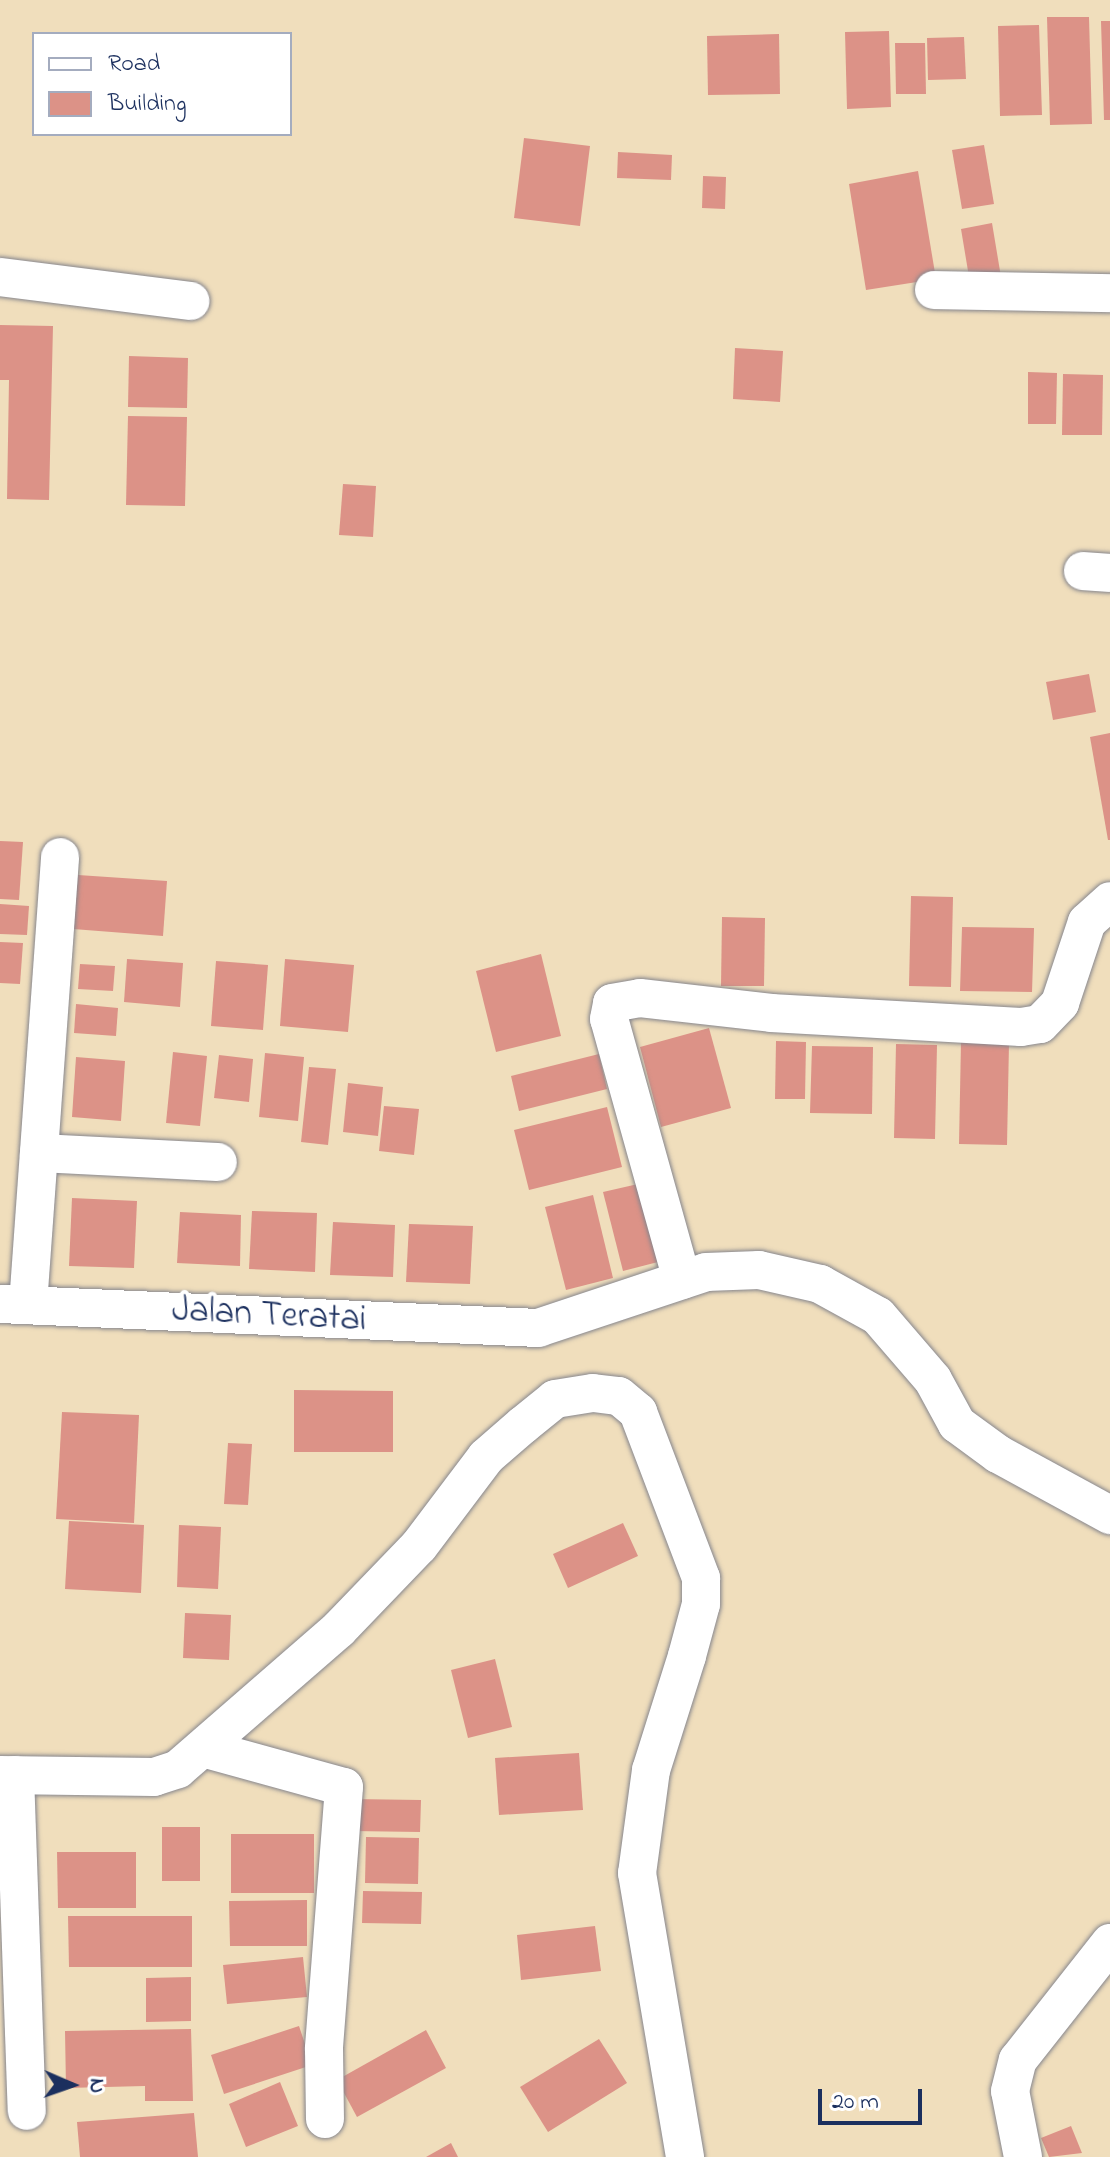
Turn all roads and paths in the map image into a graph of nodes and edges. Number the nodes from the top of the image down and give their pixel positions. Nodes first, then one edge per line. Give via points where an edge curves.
1 (0, 277) edge
2 (934, 290) dead end
3 (1110, 293) edge
4 (190, 301) dead end
5 (60, 857) dead end
6 (1110, 901) edge
7 (39, 1153) junction
8 (218, 1162) dead end
9 (682, 1280) junction
10 (14, 1304) edge
11 (1110, 1515) edge
12 (206, 1749) junction
13 (8, 1775) edge
14 (1110, 1943) edge
15 (27, 2111) dead end
16 (325, 2119) dead end
17 (685, 2157) edge
18 (1023, 2157) edge

1 - 4 street
2 - 3 street
5 - 7 street
6 - 9 street via 1087,922 1060,1003 1040,1024 787,1014 640,998 612,1003 609,1019
7 - 8 street
7 - 10 street
9 - 10 street, Jalan Teratai via 538,1328
9 - 11 street via 706,1272 759,1270 820,1284 855,1303 878,1316 933,1380 957,1424 998,1454
12 - 13 street via 154,1777
12 - 16 street via 344,1787 324,2049
12 - 17 street via 339,1629 419,1546 486,1457 555,1399 593,1393 619,1396 638,1412 701,1578 694,1630 651,1770 637,1873
13 - 15 street
14 - 18 street via 1018,2060 1010,2091

